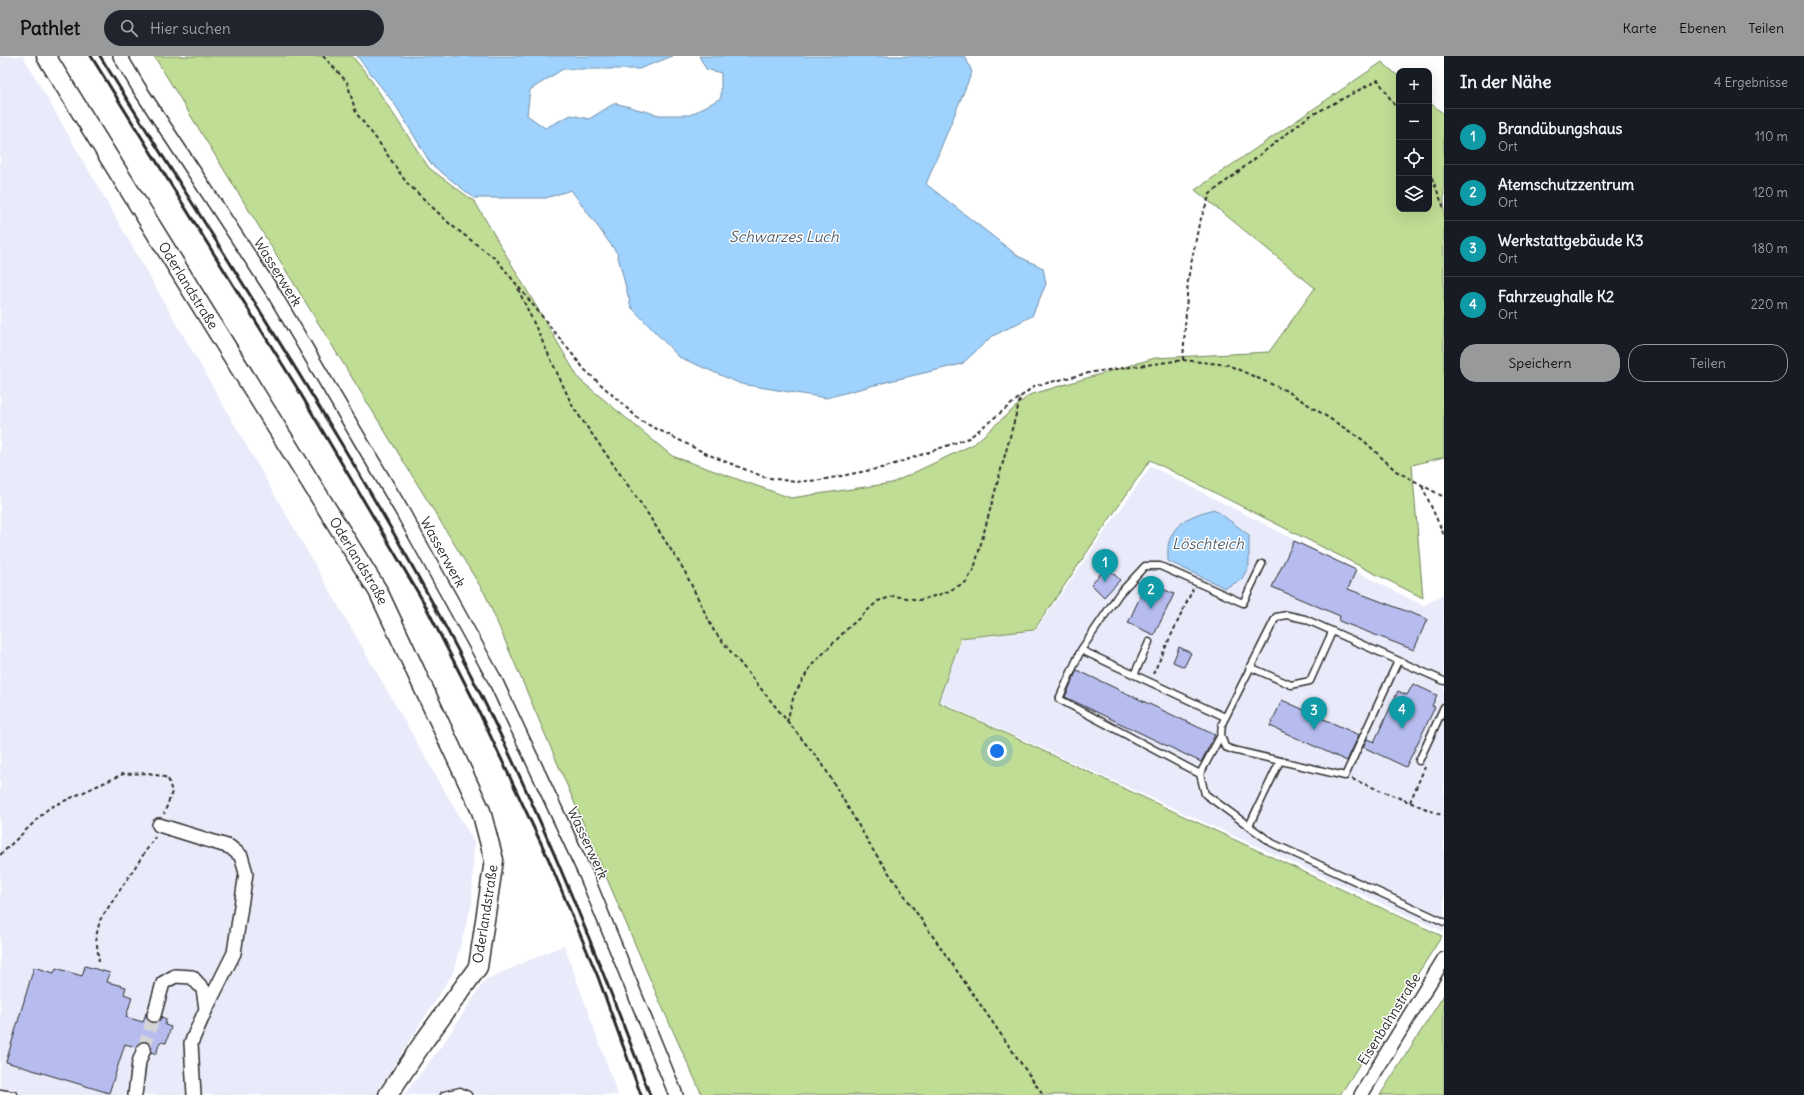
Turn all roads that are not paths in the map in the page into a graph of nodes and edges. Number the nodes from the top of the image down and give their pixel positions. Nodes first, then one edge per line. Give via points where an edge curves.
1 (46, 56) edge
2 (120, 56) edge
3 (1262, 564) dead end
4 (1332, 632) junction
5 (1149, 642) dead end
6 (1081, 650) junction
7 (1398, 661) junction
8 (1250, 668) junction
9 (1134, 675) junction
10 (1444, 681) edge
11 (1444, 707) edge
12 (1225, 717) junction
13 (1221, 735) junction
14 (1280, 761) junction
15 (1419, 761) road end
16 (1200, 774) junction
17 (159, 825) road end
18 (1249, 826) junction
19 (1444, 922) edge
20 (1444, 959) edge
21 (206, 1009) junction
22 (154, 1015) tunnel mouth
23 (144, 1049) tunnel mouth
24 (0, 1093) edge
25 (133, 1094) edge
26 (14, 1095) edge
27 (194, 1095) edge
28 (388, 1095) edge
29 (444, 1095) edge
30 (468, 1095) edge
31 (676, 1095) edge
32 (1361, 1095) edge

1 - 28 street, Oderlandstraße via 378,590 481,812 494,860 478,967
2 - 31 street, Wasserwerk via 277,299 402,510 495,680 586,875
3 - 6 lane via 1243,603 1160,566 1146,566 1119,594
4 - 7 lane
4 - 8 lane via 1305,619 1287,615 1276,617
4 - 8 lane via 1310,681 1291,685
5 - 9 lane
6 - 9 lane
6 - 16 lane via 1058,699
7 - 10 lane
7 - 14 lane via 1345,776
8 - 12 lane
9 - 12 lane
11 - 15 lane
12 - 13 lane
13 - 14 lane via 1225,747
13 - 16 lane
14 - 18 lane
16 - 18 lane via 1205,794
17 - 21 street via 230,847 241,856 246,873 234,953
18 - 19 lane via 1272,843
20 - 32 street, Eisenbahnstraße
21 - 22 street via 202,989 192,977 175,976 163,983
21 - 27 street via 191,1043
23 - 25 street
24 - 26 lane
29 - 30 lane via 460,1091

